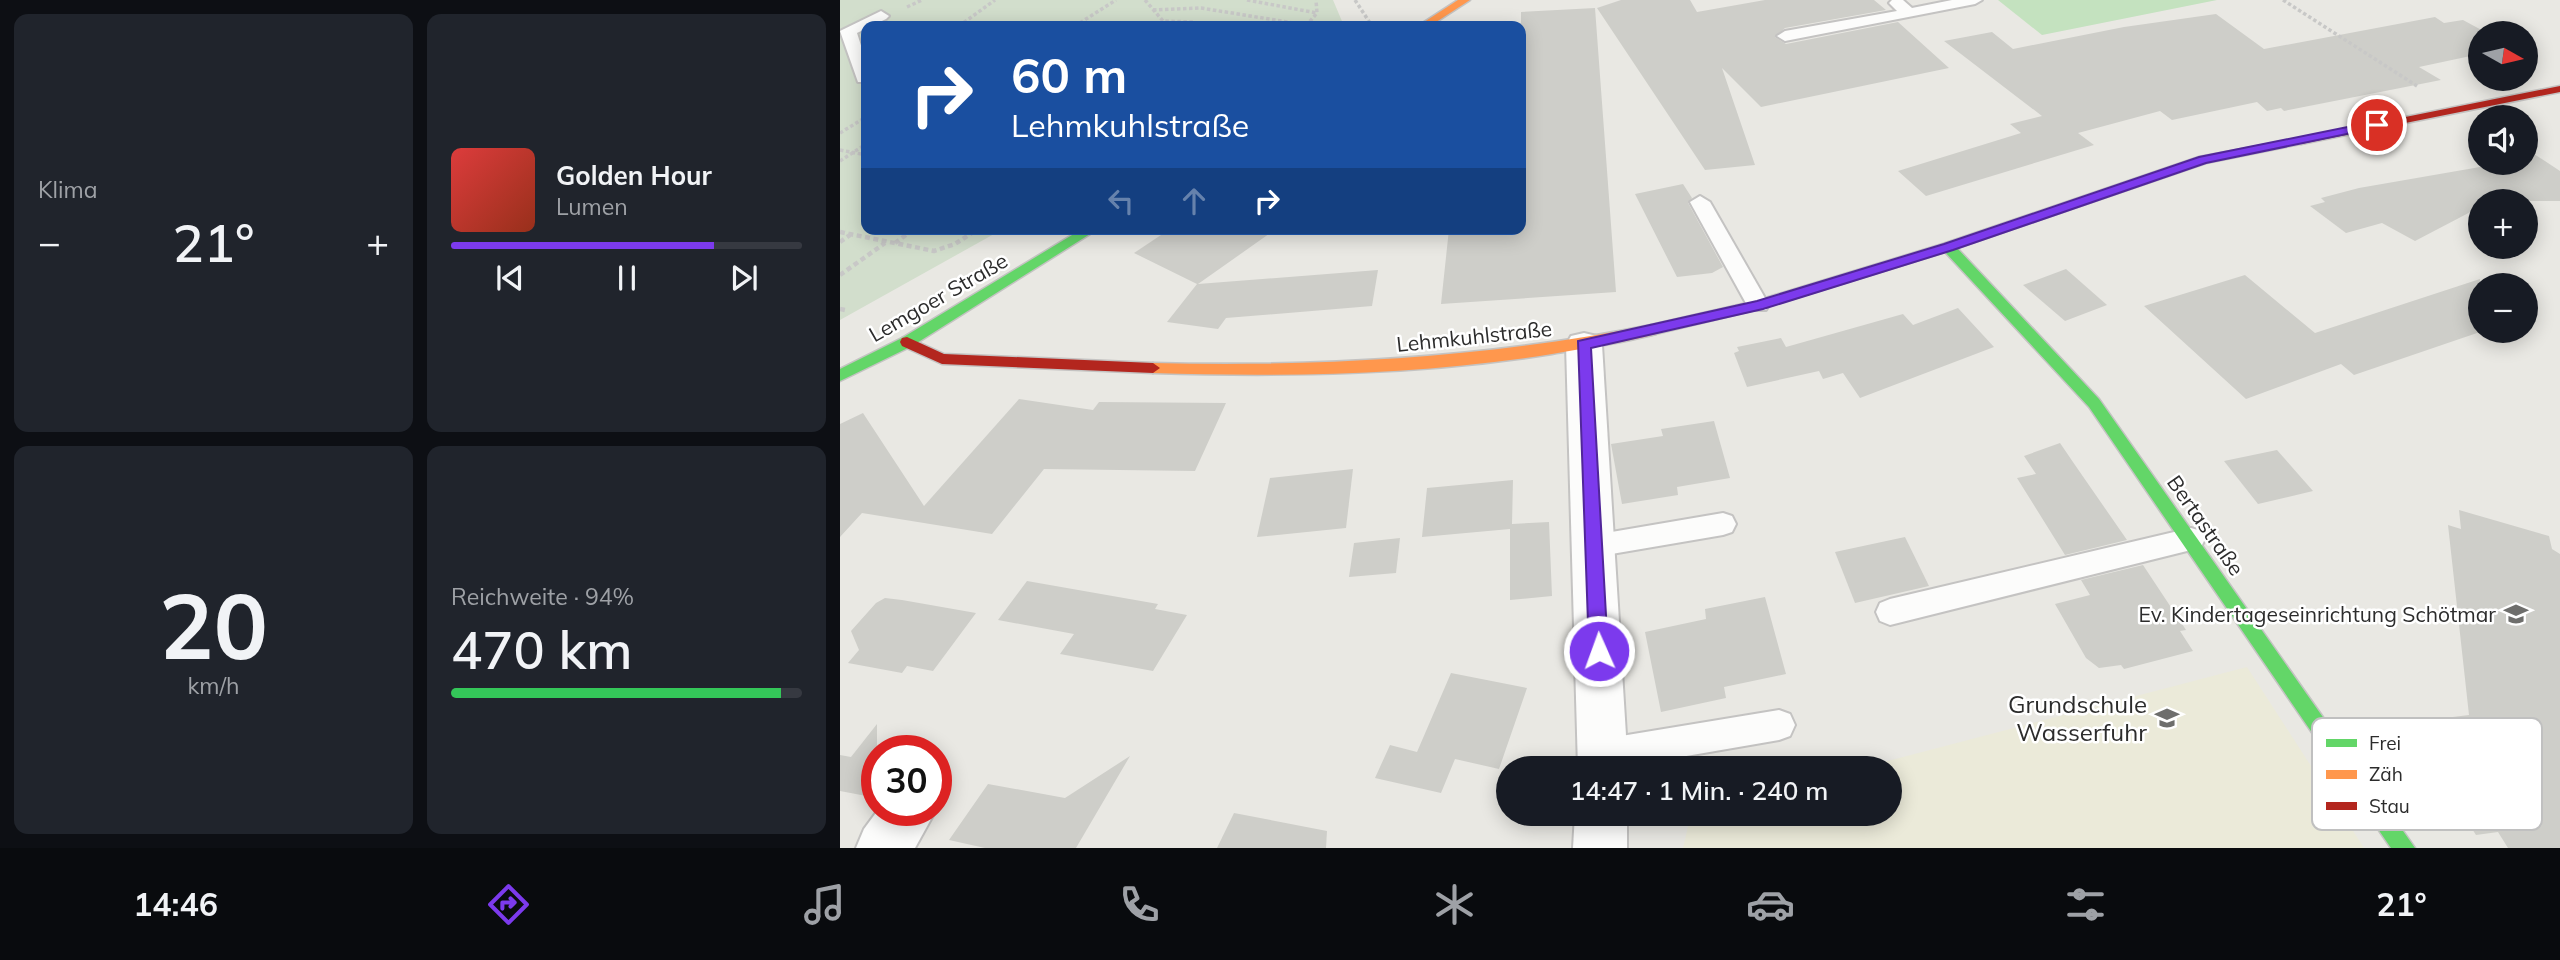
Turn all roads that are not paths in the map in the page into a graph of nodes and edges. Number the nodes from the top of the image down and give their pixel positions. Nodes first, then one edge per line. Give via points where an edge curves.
1 (1465, 0) edge
2 (1894, 0) edge
3 (1975, 0) edge
4 (1909, 13) junction
5 (881, 16) dead end
6 (869, 21) edge
7 (1431, 21) edge
8 (861, 25) edge
9 (844, 32) edge
10 (1784, 36) dead end
11 (861, 69) edge
12 (840, 73) edge
13 (861, 77) edge
14 (2560, 89) edge
15 (1700, 202) dead end
16 (1081, 235) edge
17 (1948, 247) junction
18 (1758, 305) junction
19 (907, 342) junction
20 (1584, 345) junction
21 (840, 376) edge
22 (1723, 524) dead end
23 (2191, 539) junction
24 (1594, 546) junction
25 (1890, 612) dead end
26 (2314, 718) edge
27 (1779, 725) dead end
28 (1603, 756) edge
29 (1632, 756) edge
30 (899, 826) edge
31 (1601, 826) edge
32 (2392, 830) edge
33 (883, 848) edge
34 (1600, 848) edge
35 (2404, 848) edge

1 - 7 street
2 - 4 lane
3 - 4 lane
4 - 10 lane
5 - 6 lane
8 - 9 lane
9 - 11 lane
12 - 13 lane
14 - 17 street, Lehmkuhlstraße via 2203,160
15 - 18 lane
16 - 19 street, Lemgoer Straße
17 - 18 street, Lehmkuhlstraße
17 - 23 street, Bertastraße via 2094,402
18 - 20 street, Lehmkuhlstraße
19 - 20 street, Lehmkuhlstraße via 942,359 1211,370 1401,366
19 - 21 street, Lemgoer Straße
20 - 24 street
22 - 24 lane
23 - 25 lane
23 - 26 street, Bertastraße
24 - 28 street
27 - 29 lane
30 - 33 street
31 - 34 street
32 - 35 street, Bertastraße

